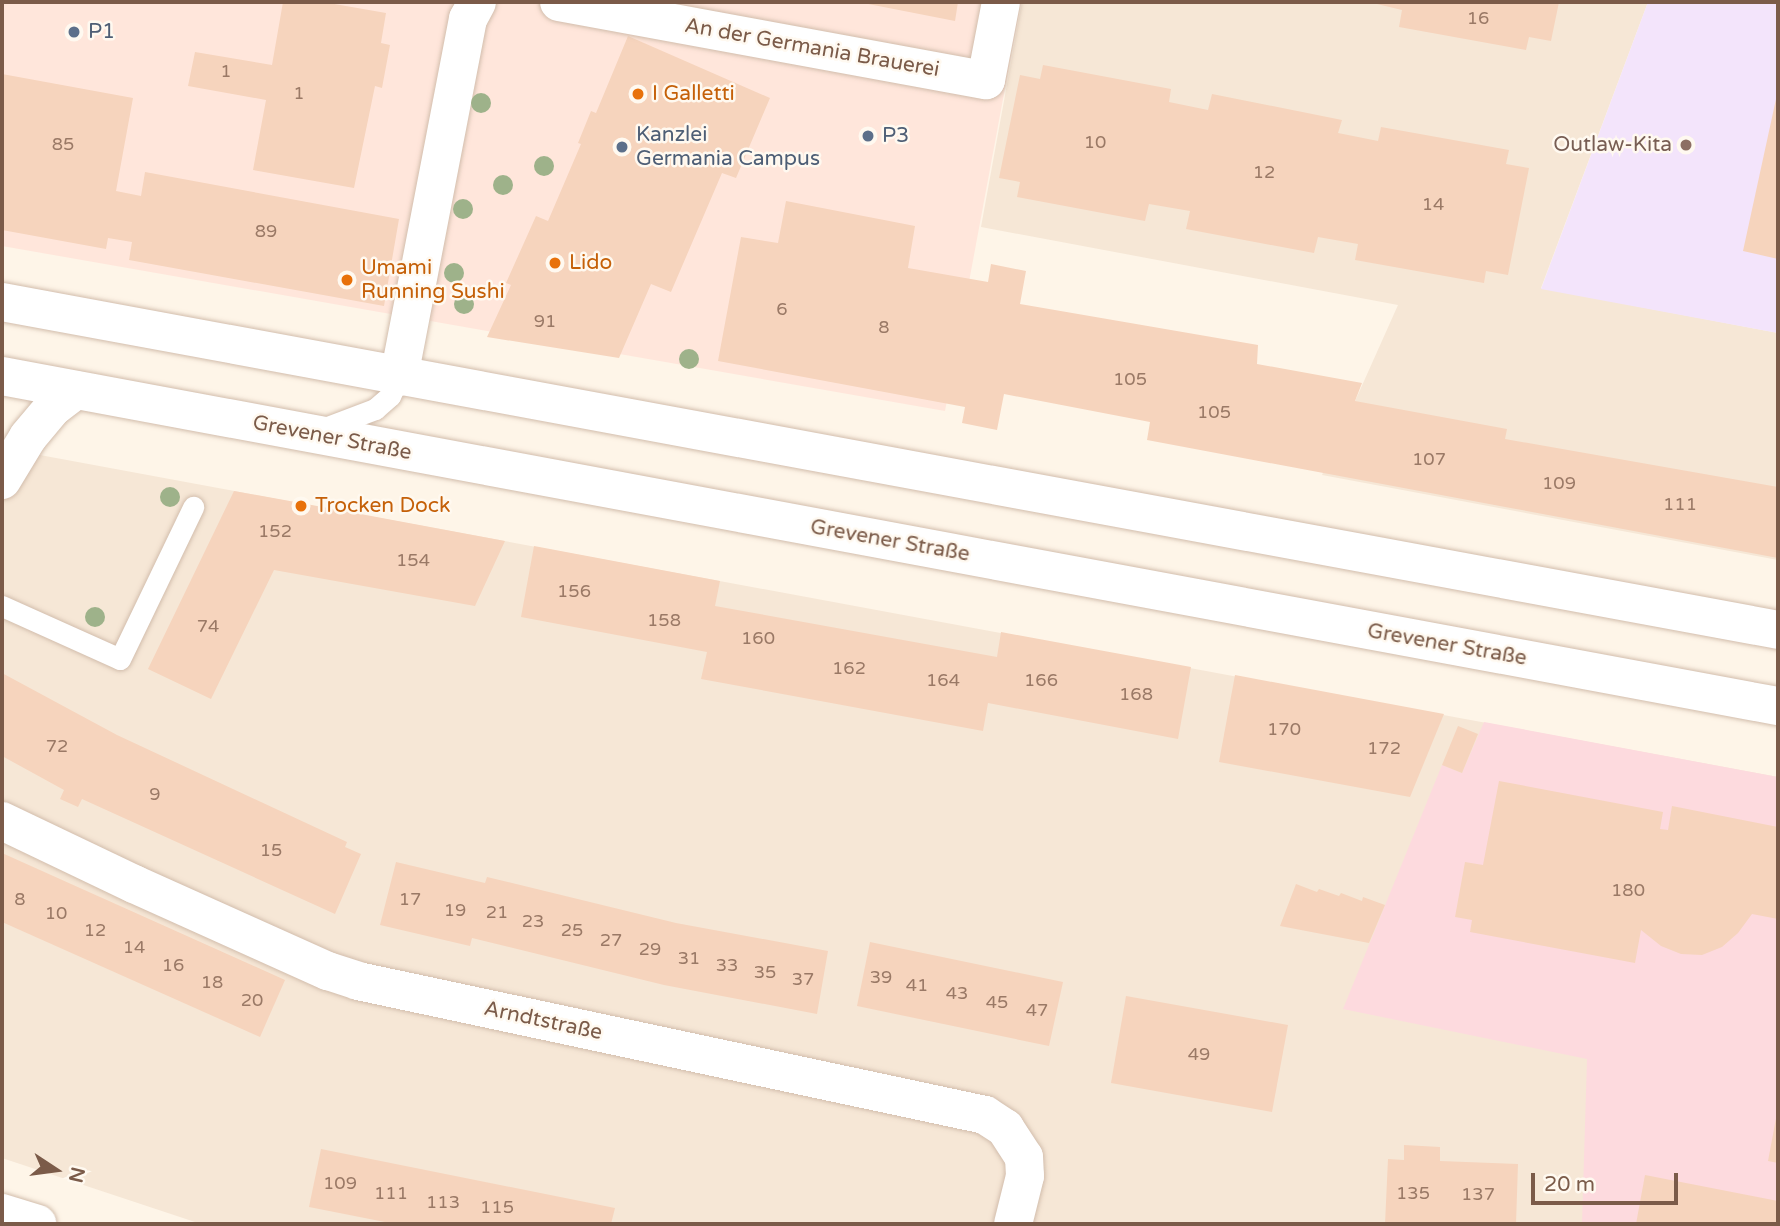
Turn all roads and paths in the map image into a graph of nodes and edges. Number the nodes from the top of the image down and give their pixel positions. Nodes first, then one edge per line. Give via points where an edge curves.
1 (478, 2) edge
2 (559, 2) edge
3 (1001, 2) edge
4 (2, 302) edge
5 (2, 376) edge
6 (399, 377) junction
7 (76, 390) junction
8 (306, 433) junction
9 (2, 480) edge
10 (193, 507) dead end
11 (2, 606) edge
12 (1778, 630) edge
13 (1778, 706) edge
14 (2, 821) edge
15 (2, 1213) edge
16 (37, 1224) edge
17 (1013, 1224) edge

1 - 6 main road via 468,19
2 - 3 main road, An der Germania Brauerei via 986,80
4 - 6 main road
5 - 7 main road, Grevener Straße
6 - 8 lane via 390,396 375,409
6 - 12 main road
7 - 8 main road, Grevener Straße
7 - 9 main road via 52,408 27,437
8 - 13 main road, Grevener Straße
10 - 11 lane via 120,659
14 - 17 main road, Arndtstraße via 328,971 390,989 985,1115 1005,1128 1022,1152 1025,1176
15 - 16 main road

